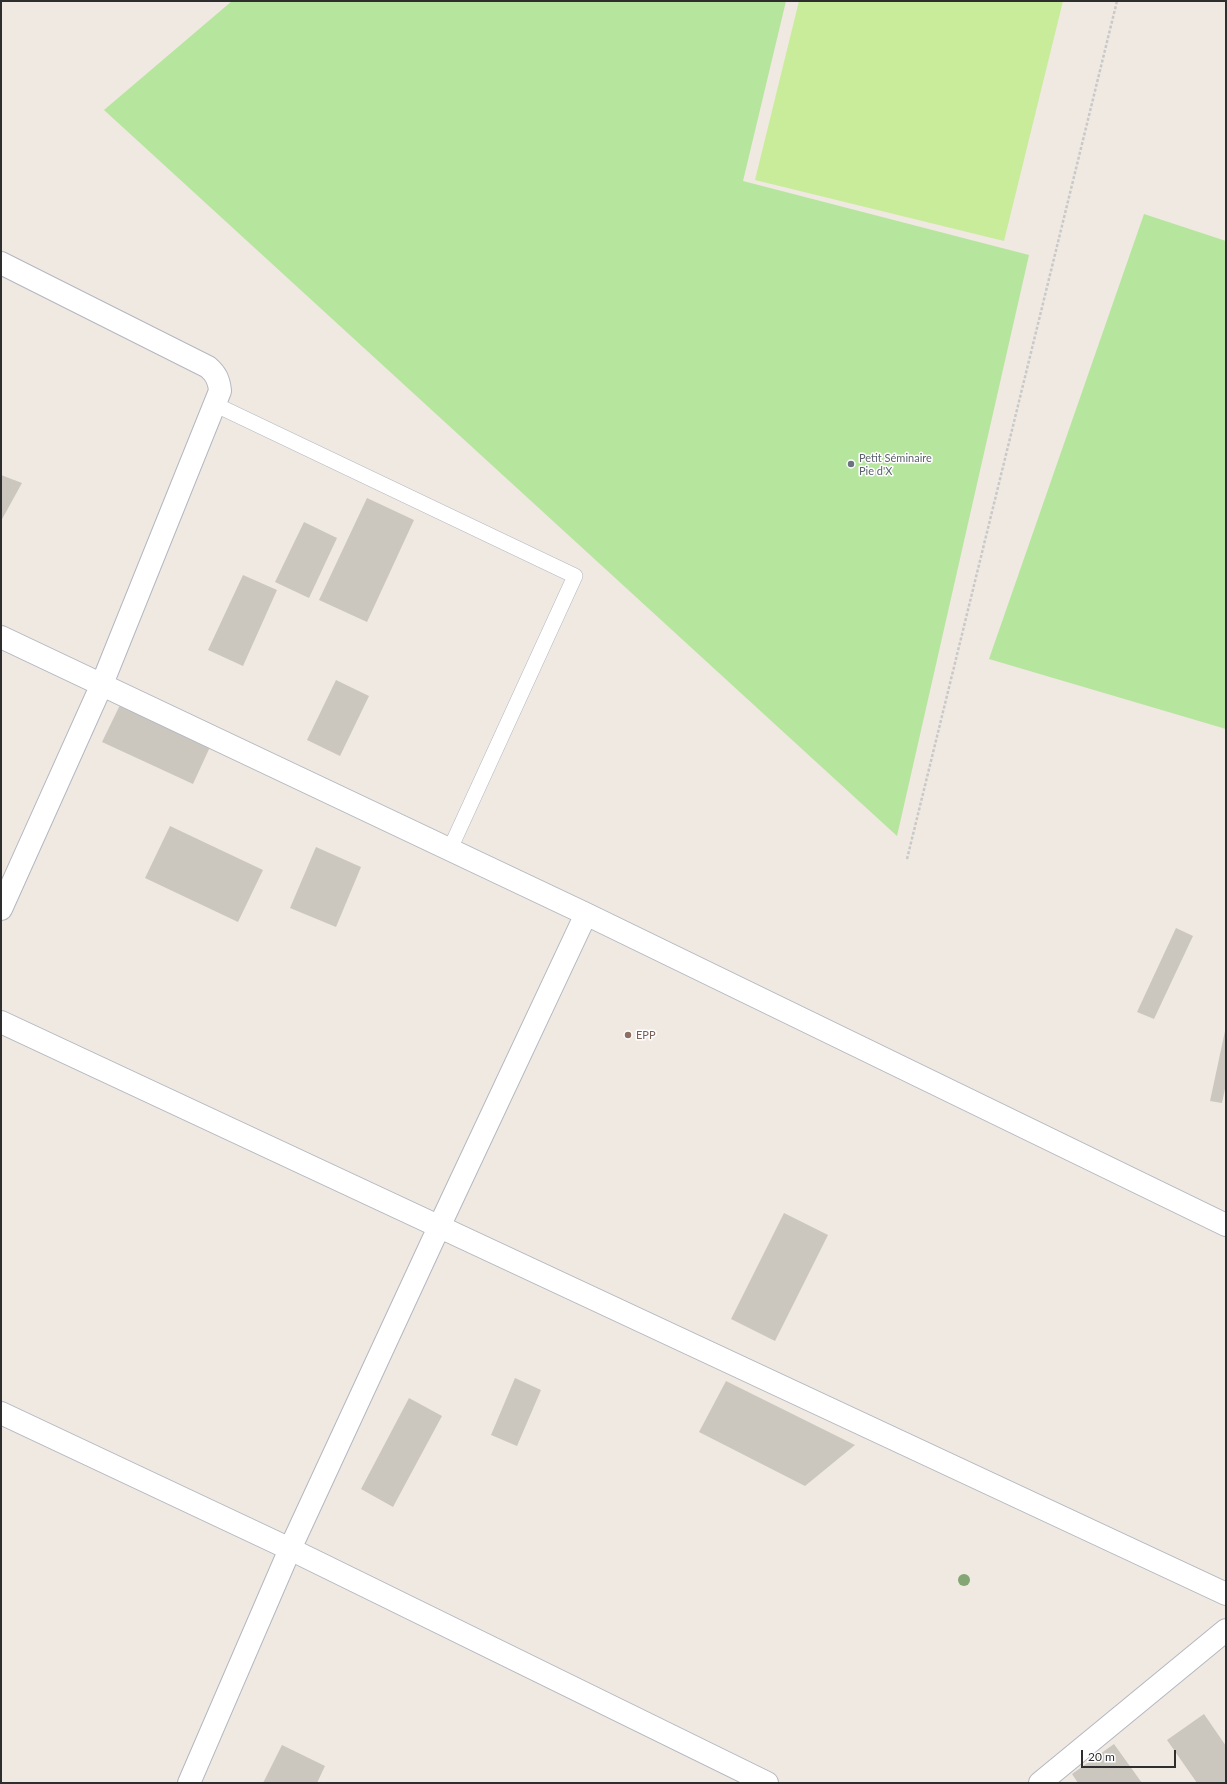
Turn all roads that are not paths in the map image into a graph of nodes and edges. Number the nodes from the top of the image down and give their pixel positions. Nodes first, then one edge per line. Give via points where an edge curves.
1 (1, 263) edge
2 (214, 404) junction
3 (1, 637) edge
4 (102, 684) junction
5 (450, 849) junction
6 (1, 909) edge
7 (586, 914) junction
8 (1, 1022) edge
9 (1226, 1225) edge
10 (439, 1227) junction
11 (1, 1413) edge
12 (290, 1550) junction
13 (1226, 1594) edge
14 (1226, 1630) edge
15 (189, 1783) edge
16 (767, 1783) edge
17 (1040, 1783) edge

1 - 2 street via 208,367 219,381 220,391
2 - 4 street
2 - 5 lane via 575,576
3 - 4 street
4 - 5 street
4 - 6 street
5 - 7 street
7 - 9 street
7 - 10 street
8 - 10 street
10 - 12 street
10 - 13 street
11 - 12 street
12 - 15 street
12 - 16 street
14 - 17 street

